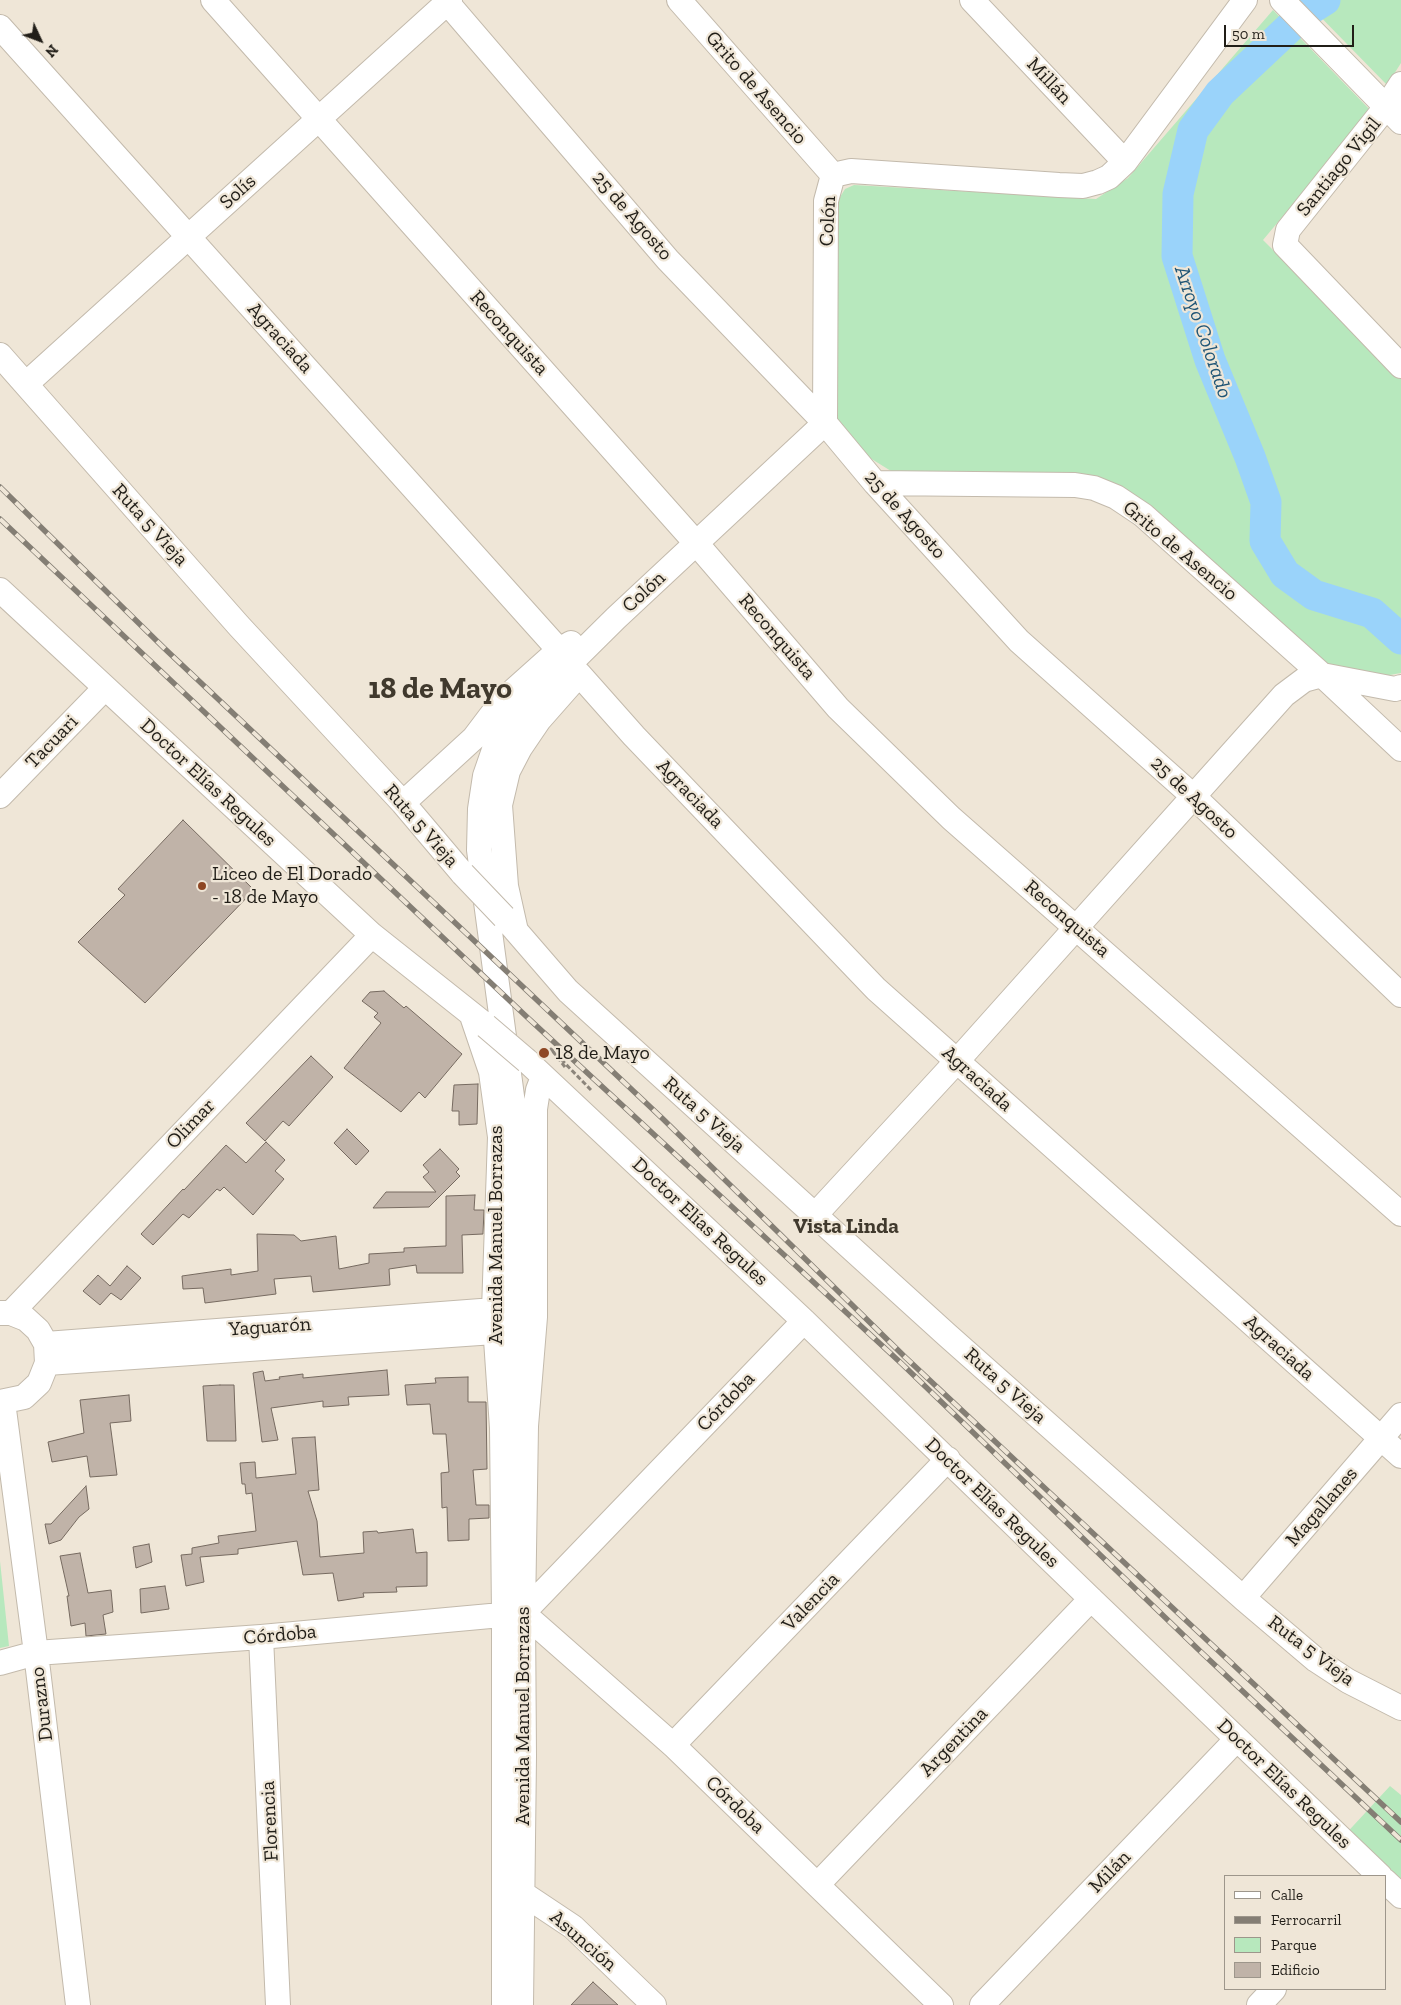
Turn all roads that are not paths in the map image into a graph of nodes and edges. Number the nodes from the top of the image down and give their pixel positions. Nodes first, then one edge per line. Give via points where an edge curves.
1 (213, 0) edge
2 (679, 0) edge
3 (972, 0) edge
4 (1244, 0) edge
5 (447, 1) edge
6 (1283, 1) edge
7 (0, 27) edge
8 (1401, 84) edge
9 (1393, 115) edge
10 (319, 119) junction
11 (1125, 162) junction
12 (833, 175) junction
13 (189, 236) junction
14 (0, 355) edge
15 (1401, 366) edge
16 (26, 384) junction
17 (825, 424) junction
18 (875, 483) junction
19 (696, 543) junction
20 (0, 590) edge
21 (616, 618) junction
22 (558, 650) junction
23 (579, 674) junction
24 (1322, 675) junction
25 (1401, 687) edge
26 (105, 688) junction
27 (1401, 749) edge
28 (0, 796) edge
29 (1193, 796) junction
30 (402, 803) junction
31 (510, 924) junction
32 (1076, 927) junction
33 (372, 935) junction
34 (493, 963) joint
35 (1401, 995) edge
36 (479, 1021) junction
37 (957, 1061) junction
38 (535, 1069) junction
39 (1401, 1214) edge
40 (815, 1215) junction
41 (5, 1313) edge
42 (494, 1321) junction
43 (804, 1321) junction
44 (46, 1354) junction
45 (515, 1367) junction
46 (2, 1402) edge
47 (1401, 1415) edge
48 (526, 1426) junction
49 (502, 1428) junction
50 (1380, 1439) junction
51 (1401, 1456) edge
52 (948, 1459) junction
53 (1243, 1598) junction
54 (1091, 1599) junction
55 (514, 1614) junction
56 (261, 1636) junction
57 (36, 1653) junction
58 (0, 1663) edge
59 (1401, 1708) edge
60 (1237, 1739) junction
61 (673, 1746) junction
62 (1379, 1875) edge
63 (1386, 1882) edge
64 (818, 1884) junction
65 (513, 1893) junction
66 (1401, 1896) edge
67 (1273, 1990) edge
68 (78, 2005) edge
69 (278, 2005) edge
70 (504, 2005) edge
71 (521, 2005) edge
72 (654, 2005) edge
73 (941, 2005) edge
74 (982, 2005) edge
75 (1259, 2005) edge

1 - 10 street, Reconquista
2 - 12 street, Grito de Asencio
3 - 11 street, Millán
4 - 11 street, Colón
5 - 10 street, Solís
5 - 17 street, 25 de Agosto via 668,260
6 - 9 street
7 - 13 street, Agraciada
8 - 9 street, Santiago Vigil
9 - 15 street, Santiago Vigil via 1288,230 1285,245
10 - 13 street, Solís
10 - 19 street, Reconquista
11 - 12 street, Colón via 1109,177 1083,186 851,171
12 - 17 street, Colón via 826,201
13 - 16 street, Solís
13 - 22 street, Agraciada
14 - 16 street, Ruta 5 Vieja
16 - 30 street, Ruta 5 Vieja
17 - 18 street, 25 de Agosto
17 - 19 street, Colón
18 - 24 street, Grito de Asencio via 1075,485 1116,497 1143,515
18 - 29 street, 25 de Agosto via 1019,641
19 - 21 street, Colón
19 - 32 street, Reconquista via 838,708 951,818
20 - 26 street, Doctor Elías Regules
21 - 22 street, Colón
21 - 23 street, Colón
21 - 34 street, Colón via 515,718 495,747 480,809 480,850
22 - 30 street, Colón via 502,701 474,738
23 - 31 street, Colón via 539,720 508,771 500,805
23 - 37 street, Agraciada via 876,990
24 - 25 street via 1395,689
24 - 27 street, Grito de Asencio
24 - 29 street via 1304,680 1284,694
26 - 28 street, Tacuari
26 - 33 street, Doctor Elías Regules
29 - 32 street
29 - 35 street, 25 de Agosto
30 - 31 street, Ruta 5 Vieja, bridge
31 - 40 street, Ruta 5 Vieja via 568,991
32 - 37 street
32 - 39 street, Reconquista
33 - 36 street, Doctor Elías Regules
33 - 41 street, Olimar
34 - 45 street, Avenida Manuel Borrazas via 514,1111 518,1193
36 - 38 street, Doctor Elías Regules, bridge
36 - 42 street, Avenida Manuel Borrazas via 491,1072 500,1137
37 - 40 street
37 - 50 street, Agraciada
38 - 43 street, Doctor Elías Regules
38 - 48 street, Avenida Manuel Borrazas via 538,1090 535,1109 535,1317
40 - 53 street, Ruta 5 Vieja
41 - 44 street via 26,1318 38,1330
42 - 44 street, Yaguarón
42 - 49 street, Avenida Manuel Borrazas
43 - 52 street, Doctor Elías Regules
43 - 55 street, Córdoba
44 - 46 street via 39,1383 24,1397
45 - 48 street, Avenida Manuel Borrazas
45 - 49 street, Avenida Manuel Borrazas
46 - 57 street, Durazno
47 - 50 street, Magallanes
48 - 55 street, Avenida Manuel Borrazas
49 - 55 street, Avenida Manuel Borrazas
50 - 51 street, Agraciada
50 - 53 street, Magallanes
52 - 54 street, Doctor Elías Regules
52 - 61 street, Valencia
53 - 59 street, Ruta 5 Vieja via 1316,1660 1348,1681
54 - 60 street, Doctor Elías Regules
54 - 64 street, Argentina
55 - 56 street, Córdoba
55 - 61 street, Córdoba
55 - 65 street, Avenida Manuel Borrazas
56 - 57 street, Córdoba
56 - 69 street, Florencia
57 - 58 street, Córdoba
57 - 68 street, Durazno
60 - 62 street, Doctor Elías Regules
60 - 74 street, Milán
61 - 64 street, Córdoba
63 - 66 street
64 - 73 street, Córdoba
65 - 70 street, Avenida Manuel Borrazas
65 - 71 street, Avenida Manuel Borrazas
65 - 72 street, Asunción via 573,1927
67 - 75 street

